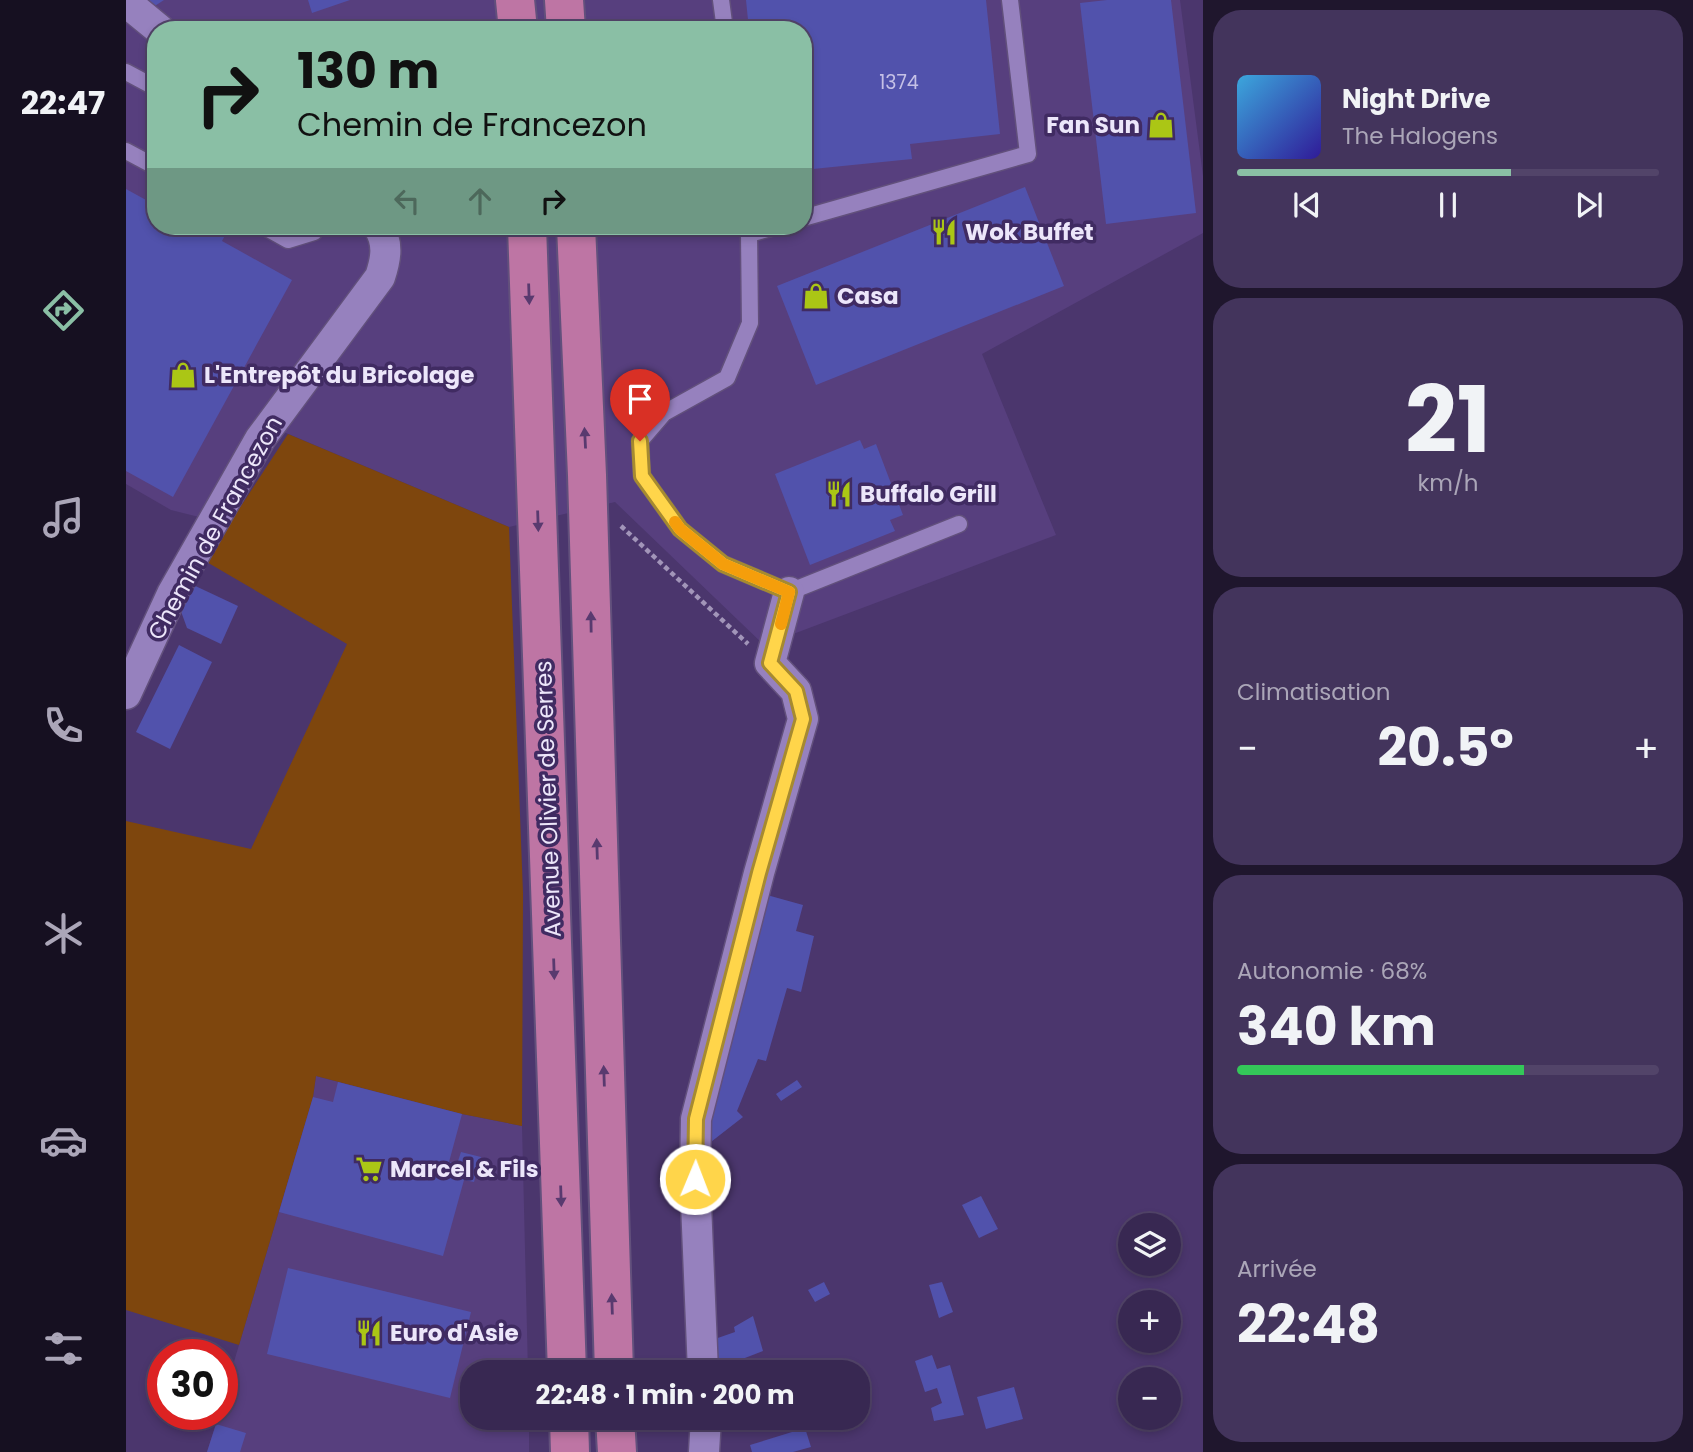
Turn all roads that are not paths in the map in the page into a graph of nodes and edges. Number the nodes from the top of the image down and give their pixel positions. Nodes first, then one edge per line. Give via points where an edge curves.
1 (515, 0) edge
2 (564, 0) edge
3 (721, 0) edge
4 (1010, 0) edge
5 (126, 2) edge
6 (149, 21) edge
7 (517, 21) edge
8 (565, 21) edge
9 (724, 21) edge
10 (126, 72) edge
11 (147, 83) edge
12 (126, 151) edge
13 (147, 162) edge
14 (812, 215) edge
15 (279, 235) edge
16 (304, 235) edge
17 (384, 235) edge
18 (527, 235) edge
19 (576, 235) edge
20 (748, 235) edge
21 (959, 524) dead end
22 (789, 592) junction
23 (126, 694) edge
24 (567, 1360) edge
25 (614, 1360) edge
26 (703, 1360) edge
27 (569, 1430) edge
28 (616, 1430) edge
29 (706, 1430) edge
30 (570, 1452) edge
31 (617, 1452) edge
32 (705, 1452) edge

1 - 7 main road
2 - 8 main road
3 - 9 lane
4 - 14 lane via 1028,154
5 - 6 street
10 - 11 lane
12 - 13 lane
15 - 16 lane via 288,240
17 - 23 street, Chemin de Francezon via 386,256 380,277 260,439 172,594
18 -> 24 main road, Avenue Olivier de Serres
25 -> 19 main road, Avenue Olivier de Serres
20 - 22 lane via 750,323 727,378 664,413 640,441 642,476 680,529 723,564
21 - 22 lane
22 - 26 street via 770,663 796,691 803,719 696,1119
27 - 30 main road
28 - 31 main road
29 - 32 street

